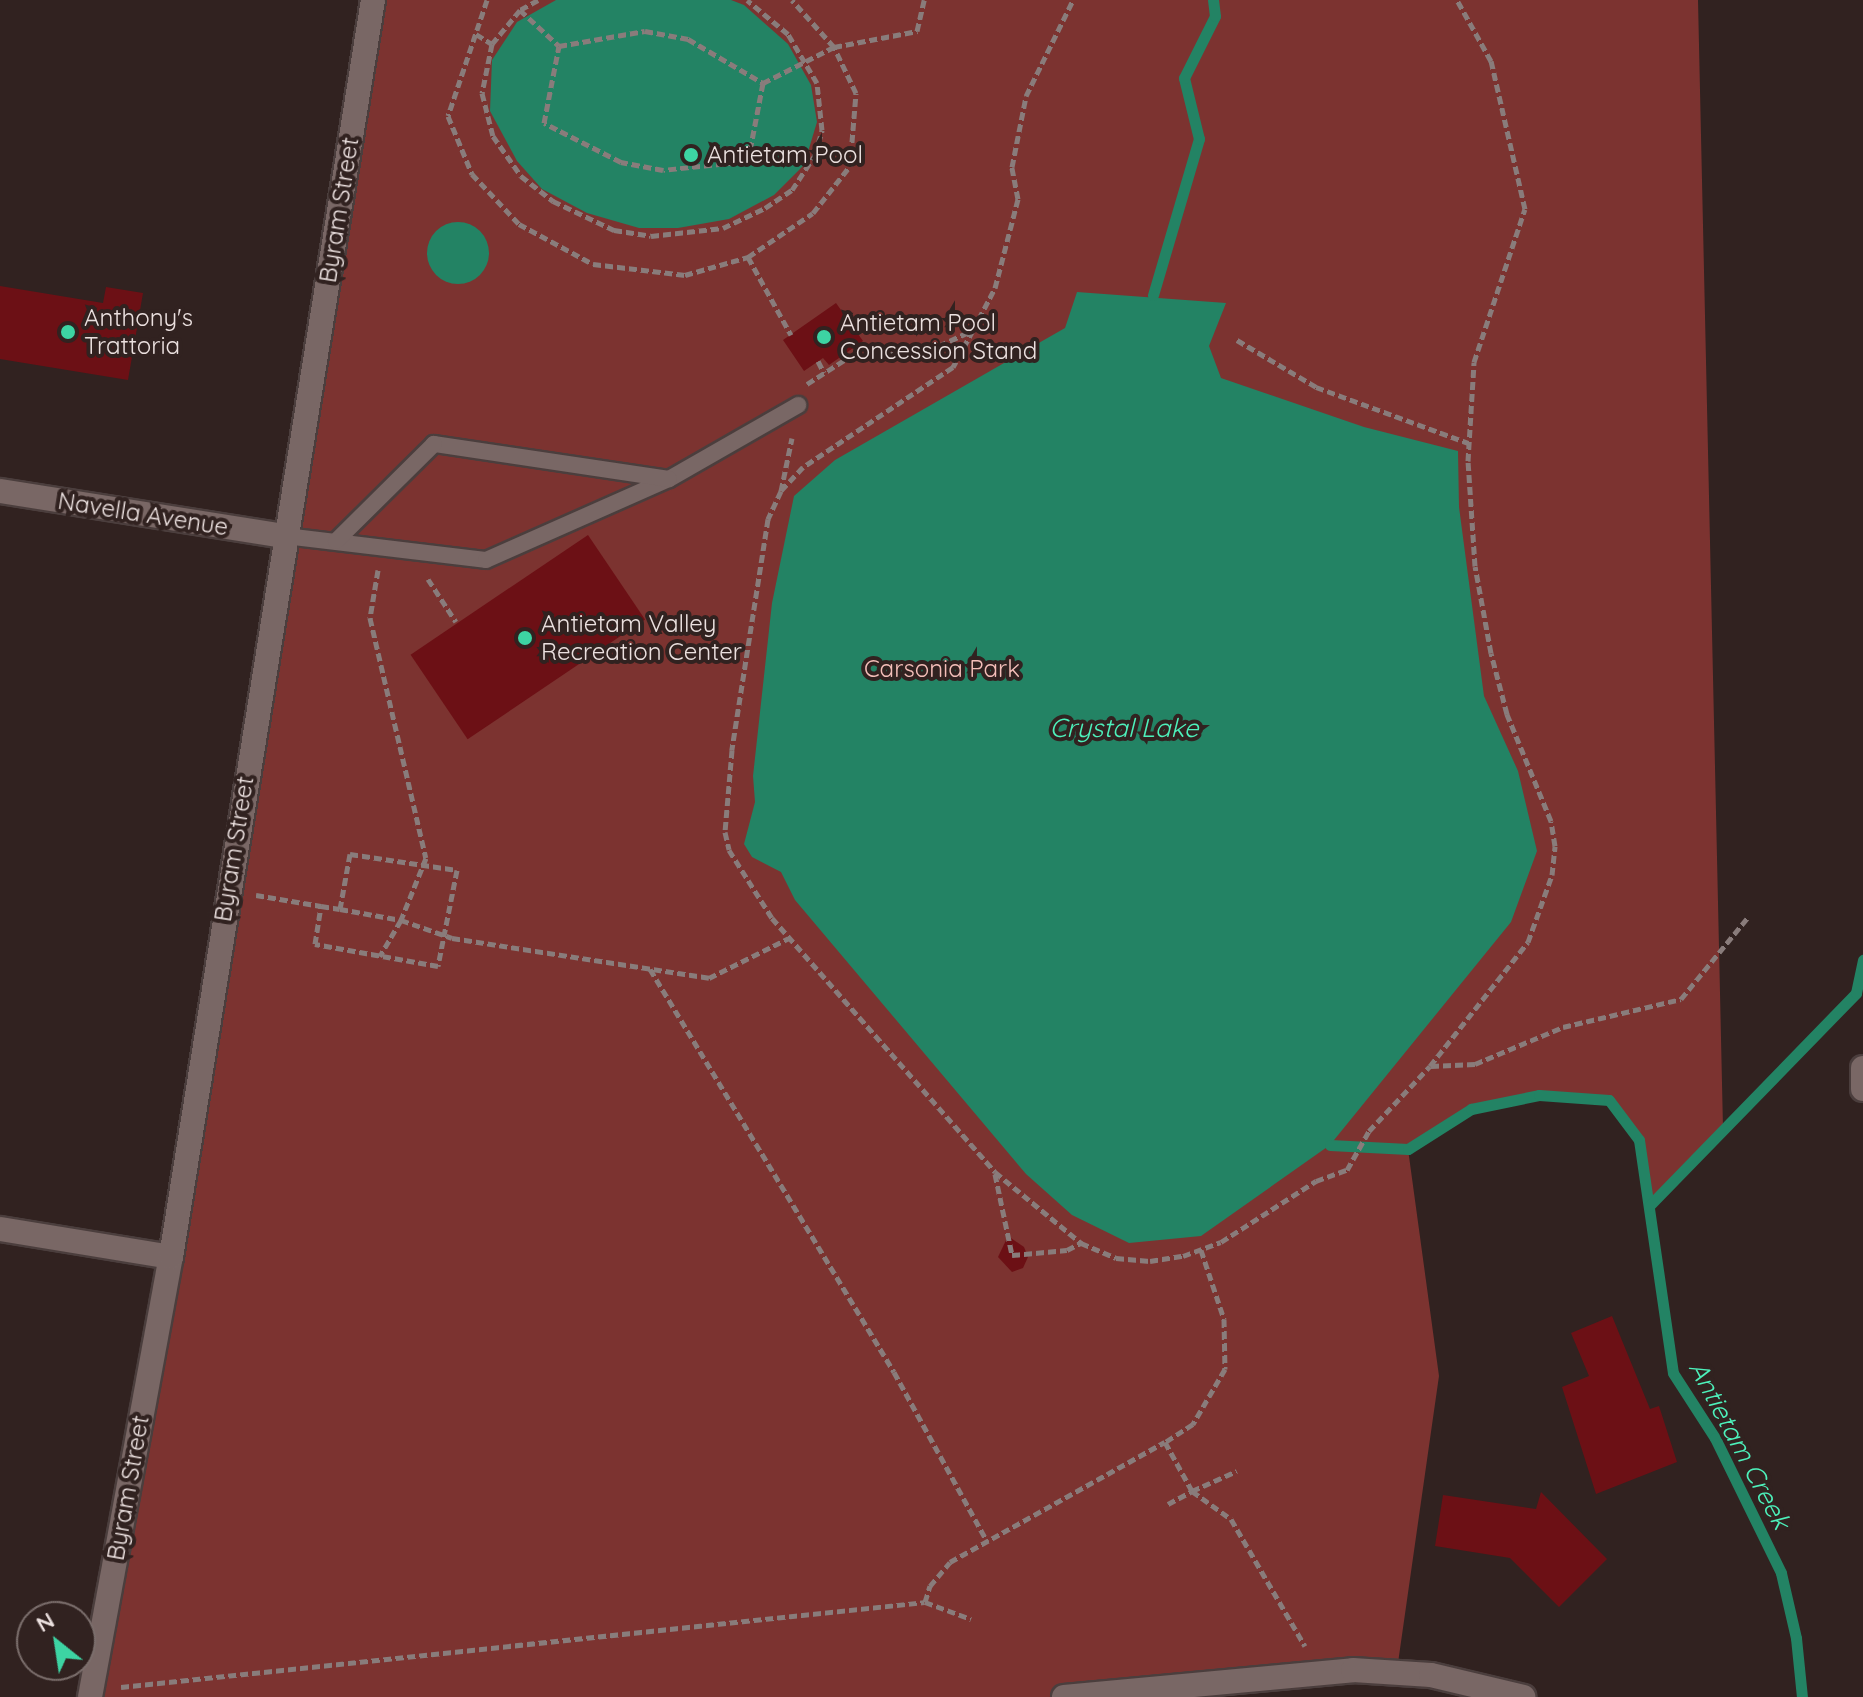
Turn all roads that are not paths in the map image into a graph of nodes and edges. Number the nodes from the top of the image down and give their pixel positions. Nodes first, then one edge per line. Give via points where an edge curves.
1 (373, 0) edge
2 (798, 405) road end
3 (669, 479) junction
4 (0, 491) edge
5 (285, 536) junction
6 (336, 541) junction
7 (1863, 1069) edge
8 (1863, 1089) edge
9 (0, 1229) edge
10 (171, 1257) junction
11 (90, 1697) edge
12 (1064, 1697) edge
13 (1523, 1697) edge

1 - 5 street, Byram Street
2 - 3 lane
3 - 6 lane via 486,560
3 - 6 lane via 434,444
4 - 5 street, Navella Avenue
5 - 6 lane
5 - 10 street, Byram Street
7 - 8 street
9 - 10 street
10 - 11 street, Byram Street
12 - 13 street via 1397,1670

